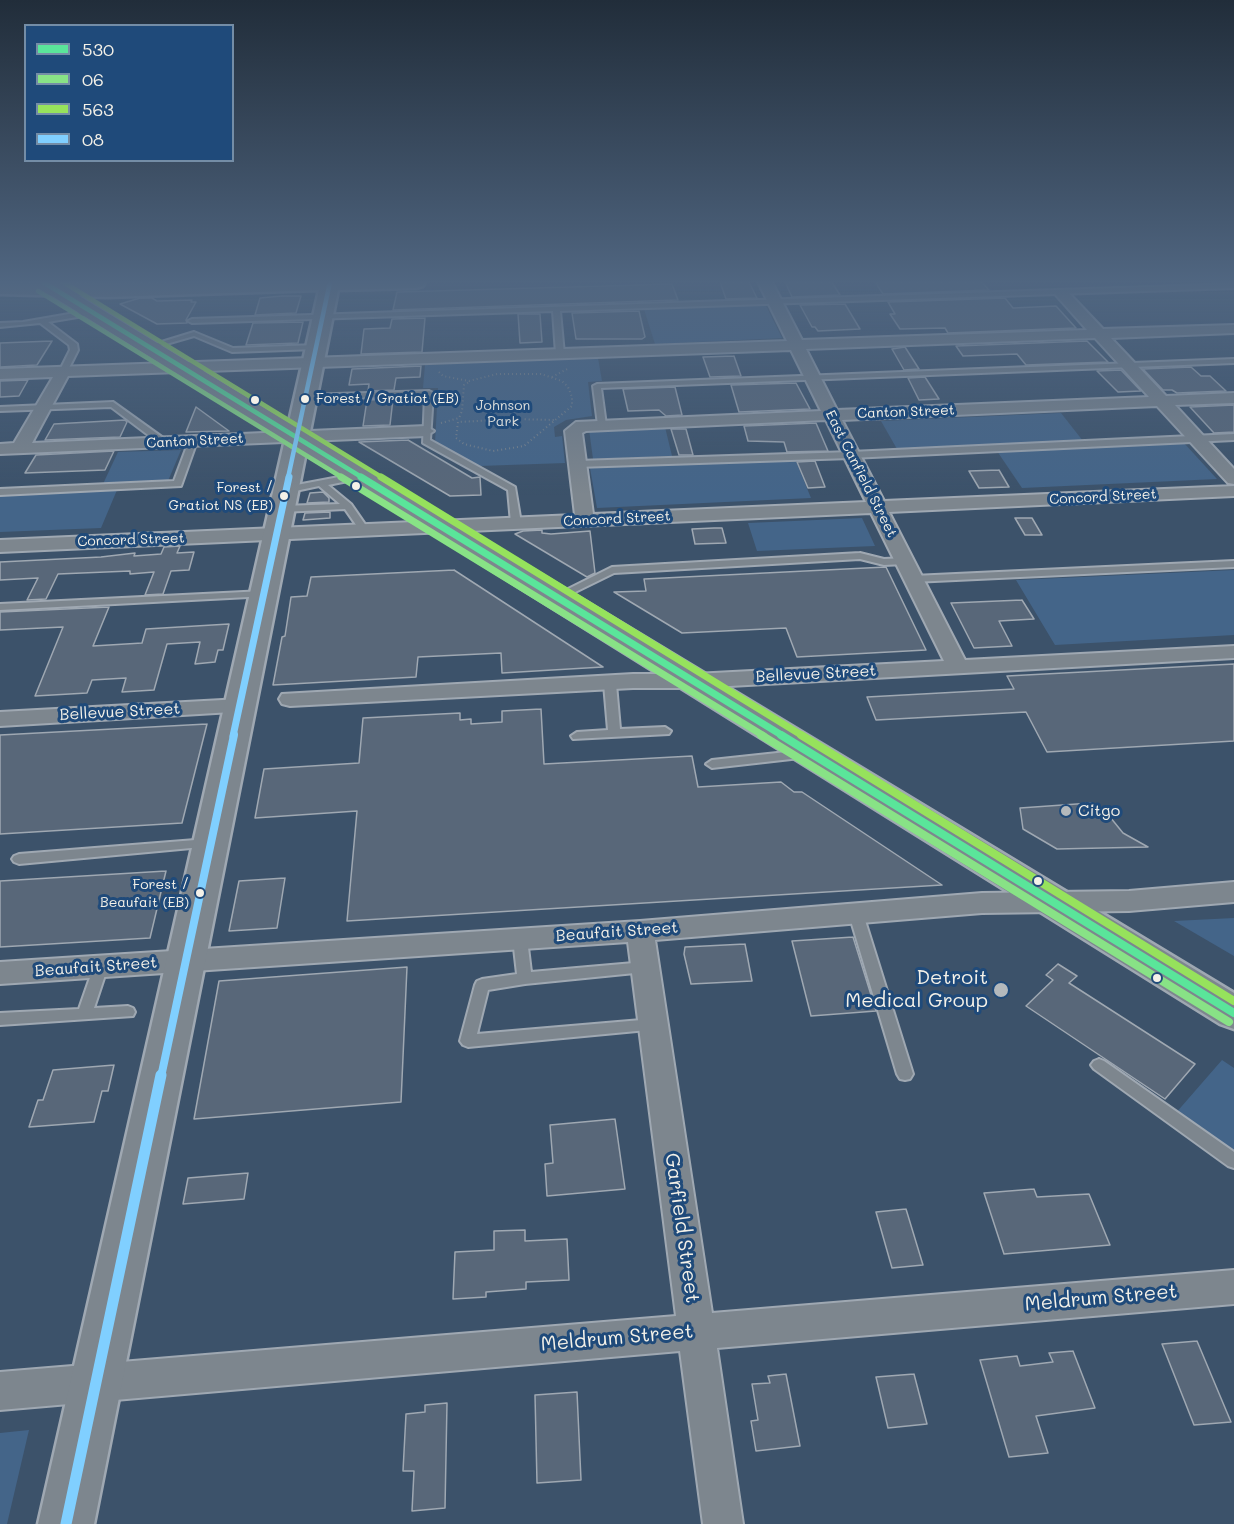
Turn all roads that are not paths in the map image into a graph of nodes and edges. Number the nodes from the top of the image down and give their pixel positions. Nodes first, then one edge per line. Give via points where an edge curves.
1 (72, 353) edge
2 (159, 353) edge
3 (282, 353) edge
4 (583, 353) edge
5 (801, 353) edge
6 (1118, 353) edge
7 (560, 354) joint
8 (314, 355) junction
9 (1234, 361) edge
10 (1129, 365) junction
11 (181, 367) junction
12 (63, 372) junction
13 (0, 374) edge
14 (813, 377) junction
15 (305, 397) junction
16 (1234, 398) edge
17 (1162, 401) junction
18 (43, 408) junction
19 (0, 409) edge
20 (832, 416) junction
21 (602, 425) junction
22 (433, 427) junction
23 (297, 437) junction
24 (1234, 437) edge
25 (1197, 439) junction
26 (193, 441) junction
27 (163, 442) junction
28 (20, 448) junction
29 (0, 449) edge
30 (851, 454) junction
31 (577, 464) junction
32 (360, 476) junction
33 (1234, 479) edge
34 (320, 483) junction
35 (1234, 491) edge
36 (0, 492) edge
37 (292, 505) junction
38 (348, 506) junction
39 (878, 507) junction
40 (585, 520) junction
41 (516, 523) junction
42 (441, 526) junction
43 (364, 530) junction
44 (0, 546) edge
45 (1234, 564) edge
46 (909, 570) junction
47 (264, 594) junction
48 (557, 597) junction
49 (0, 607) edge
50 (1234, 652) edge
51 (958, 667) junction
52 (694, 681) junction
53 (610, 684) junction
54 (290, 699) dead end
55 (241, 706) junction
56 (0, 719) edge
57 (665, 731) dead end
58 (614, 733) junction
59 (577, 736) dead end
60 (812, 753) junction
61 (712, 764) dead end
62 (212, 843) junction
63 (18, 859) dead end
64 (1234, 892) edge
65 (1054, 902) junction
66 (856, 914) junction
67 (640, 931) junction
68 (520, 939) junction
69 (187, 960) junction
70 (101, 966) junction
71 (645, 967) junction
72 (0, 973) edge
73 (525, 978) junction
74 (128, 1012) dead end
75 (1234, 1013) edge
76 (86, 1014) junction
77 (0, 1019) edge
78 (653, 1025) junction
79 (1099, 1065) dead end
80 (905, 1074) dead end
81 (1234, 1161) edge
82 (1234, 1287) edge
83 (697, 1332) junction
84 (97, 1382) junction
85 (0, 1391) edge
86 (66, 1524) edge
87 (723, 1524) edge

1 - 12 lane
2 - 11 main road
3 - 8 lane
4 - 7 street
5 - 14 street, East Canfield Street
6 - 10 street
7 - 8 street
8 - 11 street
8 - 15 main road
9 - 10 lane
10 - 14 lane
10 - 17 street
11 - 12 street
11 - 23 main road
12 - 13 street
12 - 18 street
14 - 20 street, East Canfield Street
14 - 21 lane via 597,386
15 - 22 lane via 427,392
15 - 23 main road
16 - 17 street, Canton Street
17 - 20 street, Canton Street
17 - 25 street
18 - 19 lane
18 - 27 lane via 113,405
18 - 28 street
20 - 21 street, Canton Street
20 - 30 street, East Canfield Street
21 - 31 street, Canton Street via 573,430
22 - 23 street, Canton Street
22 - 41 lane via 426,441 512,489
23 - 26 street, Canton Street
23 - 32 main road
23 - 37 main road
24 - 25 lane
25 - 30 lane
25 - 33 street
26 - 27 street, Canton Street
26 - 36 lane via 178,484
27 - 28 street, Canton Street
28 - 29 street, Canton Street
30 - 31 lane
30 - 39 street, East Canfield Street
31 - 40 street
32 - 34 lane
32 - 42 main road
34 - 37 lane
34 - 38 lane
35 - 39 street, Concord Street
37 - 38 lane
37 - 43 street, Concord Street
37 - 44 street, Concord Street
37 - 47 main road
38 - 43 lane
39 - 40 street, Concord Street
39 - 46 street, East Canfield Street
40 - 41 street, Concord Street
41 - 42 street, Concord Street
42 - 43 street, Concord Street
42 - 48 main road
45 - 46 lane
46 - 48 lane via 860,556 612,570
46 - 51 street, East Canfield Street
47 - 49 lane
47 - 55 main road
48 - 52 main road
50 - 51 street, Bellevue Street
51 - 52 street, Bellevue Street
52 - 53 street, Bellevue Street
52 - 60 main road
53 - 54 street, Bellevue Street
53 - 58 lane
55 - 56 street, Bellevue Street
55 - 62 main road
57 - 58 lane
58 - 59 lane
60 - 61 lane
60 - 65 main road
62 - 63 lane
62 - 69 main road
64 - 65 street, Beaufait Street via 1129,901
65 - 66 street, Beaufait Street via 982,903
65 - 75 main road
66 - 67 street, Beaufait Street
66 - 80 lane
67 - 68 street, Beaufait Street
67 - 71 street, Garfield Street
68 - 69 street, Beaufait Street
68 - 73 lane
69 - 70 street, Beaufait Street
69 - 84 main road
70 - 72 street, Beaufait Street
70 - 76 lane
71 - 73 lane
71 - 78 street, Garfield Street
73 - 78 lane via 482,985 468,1041
74 - 76 lane
76 - 77 lane
78 - 83 street, Garfield Street
79 - 81 lane
82 - 83 street, Meldrum Street
83 - 84 street, Meldrum Street
83 - 87 street, Garfield Street
84 - 85 street, Meldrum Street
84 - 86 main road

